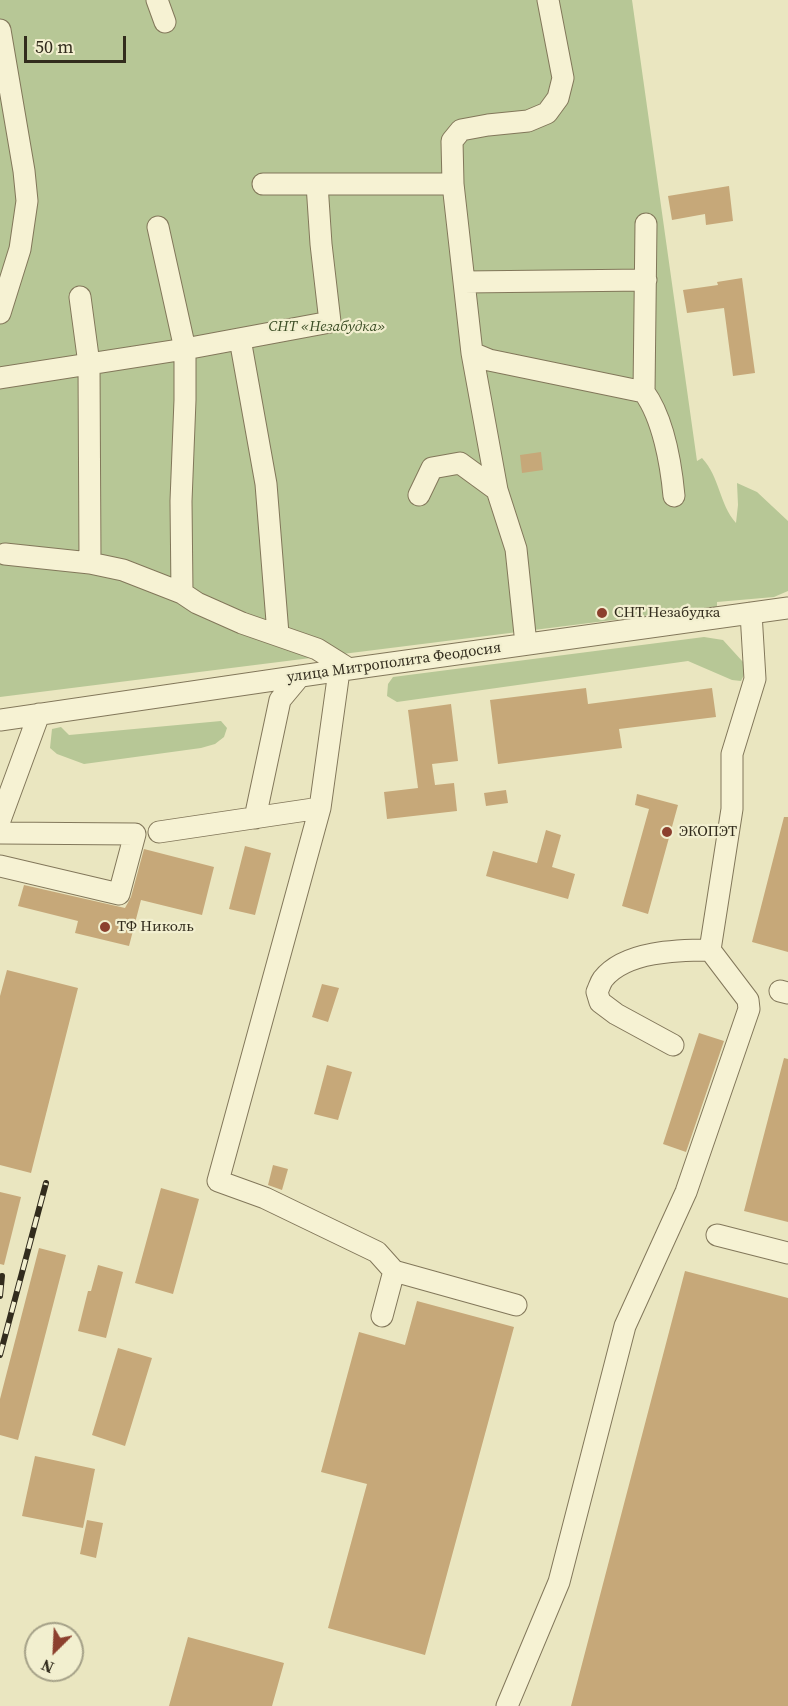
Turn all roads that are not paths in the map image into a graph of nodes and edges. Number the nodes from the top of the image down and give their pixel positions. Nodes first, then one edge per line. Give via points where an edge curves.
1 (157, 0) edge
2 (548, 0) edge
3 (165, 22) dead end
4 (0, 30) edge
5 (263, 184) dead end
6 (317, 184) junction
7 (453, 184) junction
8 (646, 224) dead end
9 (158, 226) dead end
10 (646, 280) junction
11 (464, 282) junction
12 (80, 297) dead end
13 (0, 313) edge
14 (240, 339) junction
15 (185, 349) junction
16 (472, 353) junction
17 (89, 364) junction
18 (0, 378) edge
19 (644, 392) junction
20 (497, 490) junction
21 (418, 495) dead end
22 (674, 496) dead end
23 (5, 554) dead end
24 (90, 563) junction
25 (182, 593) junction
26 (788, 608) edge
27 (751, 613) junction
28 (278, 634) junction
29 (526, 644) junction
30 (344, 670) junction
31 (300, 676) junction
32 (39, 714) junction
33 (0, 720) edge
34 (320, 808) junction
35 (255, 818) junction
36 (0, 819) edge
37 (159, 832) dead end
38 (0, 833) edge
39 (0, 866) edge
40 (710, 950) junction
41 (673, 1045) dead end
42 (717, 1235) dead end
43 (788, 1253) edge
44 (394, 1271) junction
45 (516, 1305) dead end
46 (382, 1316) dead end
47 (507, 1706) edge

1 - 3 street
2 - 7 street via 563,78 558,98 547,113 528,121 461,130 452,141
4 - 13 street via 27,201 20,249
5 - 6 street
6 - 7 street
6 - 14 street via 330,322
7 - 11 street
8 - 10 street
9 - 15 street
10 - 11 street
10 - 19 street
11 - 16 street
12 - 17 street
14 - 15 street
14 - 28 street via 266,484
15 - 17 street
15 - 25 street
16 - 19 street via 489,360
16 - 20 street
17 - 18 street
17 - 24 street
19 - 22 street via 664,442
20 - 21 street via 460,463 432,468
20 - 29 street via 516,549
23 - 24 street
24 - 25 street via 123,570
25 - 28 street via 242,623
26 - 27 street, улица Митрополита Феодосия
27 - 29 street, улица Митрополита Феодосия
27 - 40 street via 754,679 732,754 732,809
28 - 30 street via 317,649
29 - 30 street, улица Митрополита Феодосия
30 - 31 street, улица Митрополита Феодосия
30 - 34 street
31 - 32 street, улица Митрополита Феодосия
31 - 35 street via 280,700
32 - 33 street, улица Митрополита Феодосия
32 - 36 street
34 - 35 street
34 - 44 street via 218,1181 265,1198 376,1252
35 - 37 street
38 - 39 street via 135,834 120,894
40 - 41 street via 676,950 621,965 603,979 597,992 600,1002 616,1014
40 - 47 street via 748,1000 749,1009 686,1192 625,1326 559,1582
42 - 43 street
44 - 45 street
44 - 46 street

